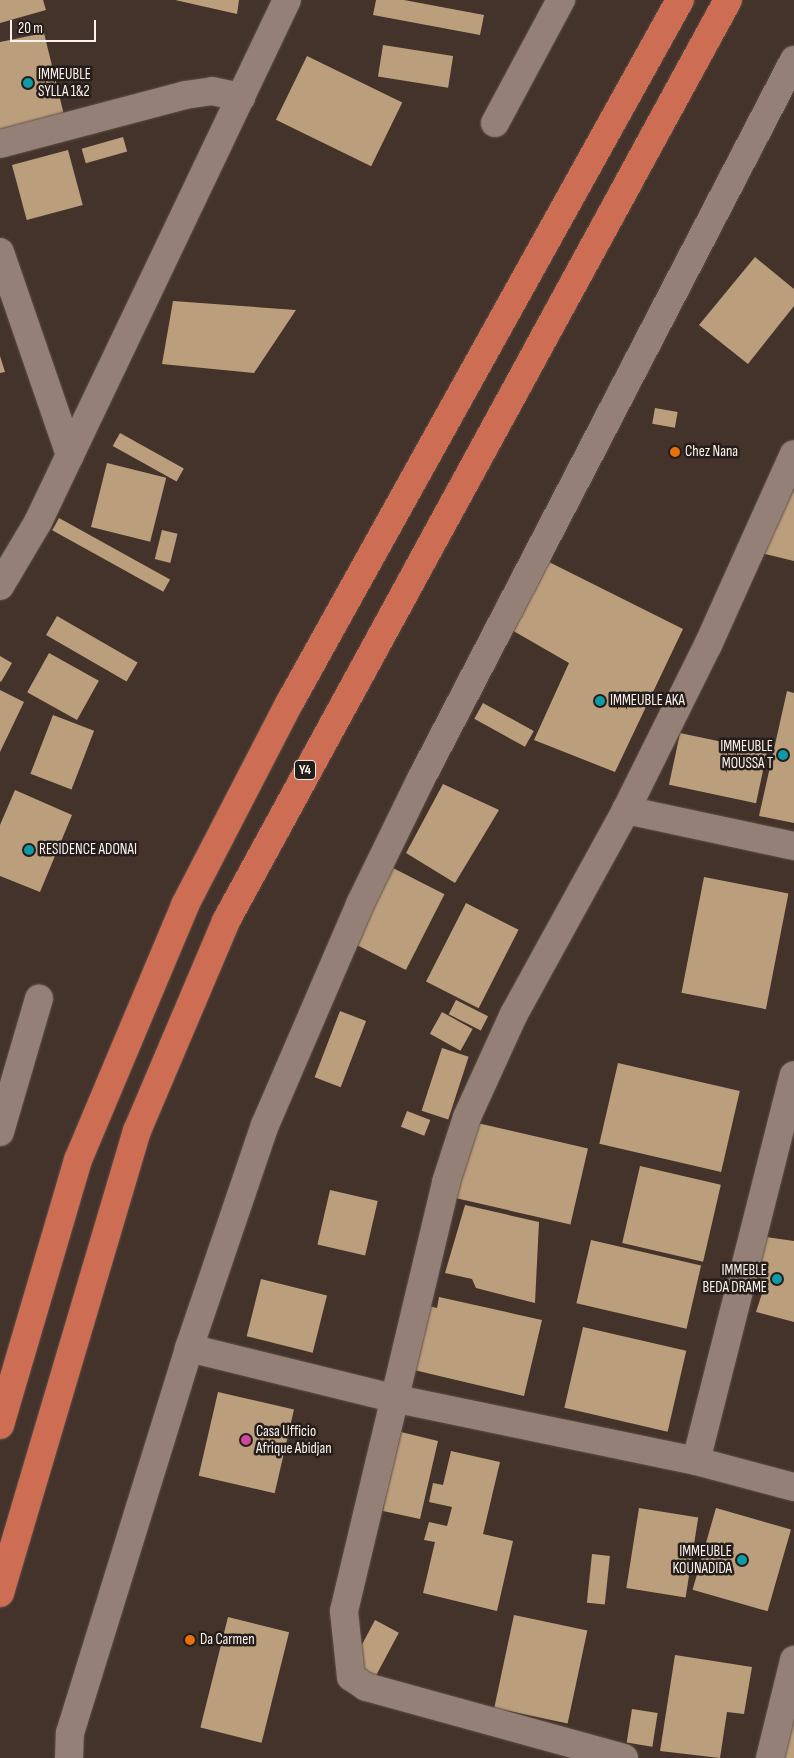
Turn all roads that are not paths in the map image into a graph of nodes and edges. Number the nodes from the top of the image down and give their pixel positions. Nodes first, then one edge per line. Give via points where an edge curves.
1 (287, 0) edge
2 (561, 0) edge
3 (680, 0) edge
4 (728, 0) edge
5 (794, 60) edge
6 (241, 97) junction
7 (495, 123) dead end
8 (0, 144) edge
9 (0, 252) edge
10 (794, 454) edge
11 (70, 455) junction
12 (0, 586) edge
13 (626, 810) junction
14 (794, 846) edge
15 (39, 999) dead end
16 (794, 1075) edge
17 (0, 1132) edge
18 (784, 1160) edge
19 (189, 1348) junction
20 (396, 1399) junction
21 (0, 1425) edge
22 (696, 1461) junction
23 (794, 1487) edge
24 (0, 1592) edge
25 (794, 1660) edge
26 (69, 1758) edge
27 (624, 1758) edge
28 (770, 1758) edge

1 - 6 street
2 - 7 street
3 - 21 highway via 290,702 185,905 78,1160
4 - 24 highway, Y4 via 226,921 137,1131
5 - 19 street via 360,904 265,1125
6 - 8 street via 212,91 185,95
6 - 11 street
9 - 11 street
10 - 13 street via 708,645
11 - 12 street
13 - 14 street
13 - 20 street via 514,1014 467,1117 446,1182
15 - 17 street
16 - 18 street
18 - 22 street
19 - 20 street
19 - 26 street via 70,1733
20 - 22 street
20 - 27 street via 344,1612 351,1677 366,1687
22 - 23 street
25 - 28 street

